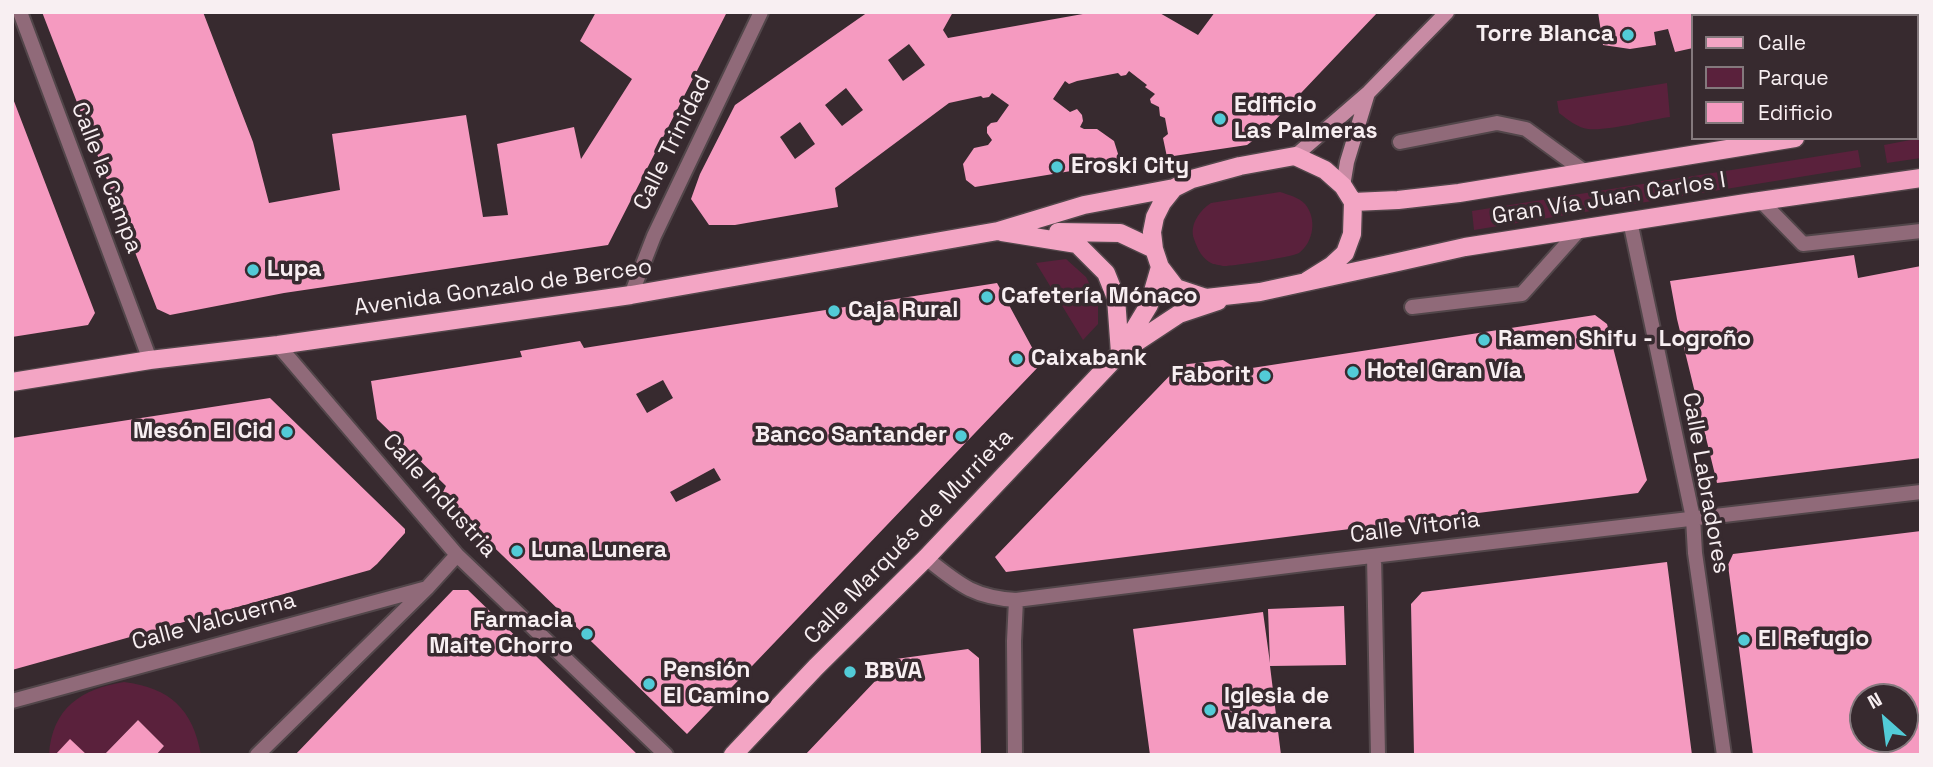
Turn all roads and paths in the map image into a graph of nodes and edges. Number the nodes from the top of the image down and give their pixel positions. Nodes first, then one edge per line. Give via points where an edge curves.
1 (20, 12) edge
2 (761, 12) edge
3 (1447, 12) edge
4 (1369, 92) junction
5 (1735, 140) edge
6 (1784, 140) edge
7 (1400, 142) dead end
8 (1722, 151) junction
9 (1295, 156) junction
10 (1585, 172) junction
11 (1921, 178) edge
12 (1343, 186) junction
13 (1174, 188) junction
14 (1760, 201) junction
15 (1353, 202) junction
16 (1630, 221) junction
17 (1580, 229) junction
18 (998, 231) junction
19 (1921, 231) edge
20 (1154, 249) junction
21 (1160, 267) junction
22 (1307, 281) junction
23 (631, 295) junction
24 (1236, 295) junction
25 (1412, 307) dead end
26 (278, 345) junction
27 (1121, 353) junction
28 (150, 360) junction
29 (12, 382) edge
30 (1921, 492) edge
31 (1693, 518) junction
32 (457, 555) junction
33 (1374, 556) junction
34 (926, 558) junction
35 (427, 588) junction
36 (1016, 600) junction
37 (12, 701) edge
38 (257, 755) edge
39 (666, 755) edge
40 (733, 755) edge
41 (1015, 755) edge
42 (1378, 755) edge
43 (1724, 755) edge

1 - 28 street, Calle la Campa
2 - 23 street, Calle Trinidad via 654,236
3 - 4 main road
4 - 9 main road
4 - 12 main road
5 - 8 street
6 - 8 main road, Gran Vía Juan Carlos I
7 - 10 street via 1497,123 1526,128
8 - 10 main road, Gran Vía Juan Carlos I
9 - 12 main road via 1325,170
9 - 13 main road via 1240,166
10 - 15 main road, Gran Vía Juan Carlos I via 1459,193
11 - 14 main road, Gran Vía Juan Carlos I
12 - 15 main road
13 - 18 main road, Avenida Gonzalo de Berceo via 1084,205
13 - 20 main road via 1155,217
14 - 16 main road, Gran Vía Juan Carlos I
14 - 19 street via 1803,244
15 - 22 main road via 1352,234 1345,253
16 - 17 main road, Gran Vía Juan Carlos I
16 - 31 street, Calle Labradores
17 - 22 main road, Gran Vía Juan Carlos I via 1465,247
17 - 25 street via 1522,293
18 - 20 main road, Avenida Gonzalo de Berceo via 1120,233
18 - 23 main road, Avenida Gonzalo de Berceo
18 - 27 main road, Avenida Gonzalo de Berceo via 1077,244 1106,273 1116,299
20 - 21 main road
21 - 24 main road via 1176,288 1206,298
21 - 27 main road, Calle Marqués de Murrieta via 1149,305
22 - 24 main road
23 - 26 main road, Avenida Gonzalo de Berceo
24 - 27 main road, Calle Marqués de Murrieta via 1179,314
26 - 28 main road, Avenida Gonzalo de Berceo
26 - 32 street, Calle Industria
27 - 34 main road, Calle Marqués de Murrieta
28 - 29 main road, Avenida Gonzalo de Berceo
30 - 31 street, Calle Vitoria
31 - 33 street, Calle Vitoria
31 - 43 street, Calle Labradores
32 - 35 street
32 - 39 street, Calle Industria
33 - 36 street, Calle Vitoria
33 - 42 street
34 - 36 street, Calle Vitoria via 965,588 994,599
34 - 40 main road, Calle Marqués de Murrieta
35 - 37 street, Calle Valcuerna
35 - 38 street
36 - 41 street

